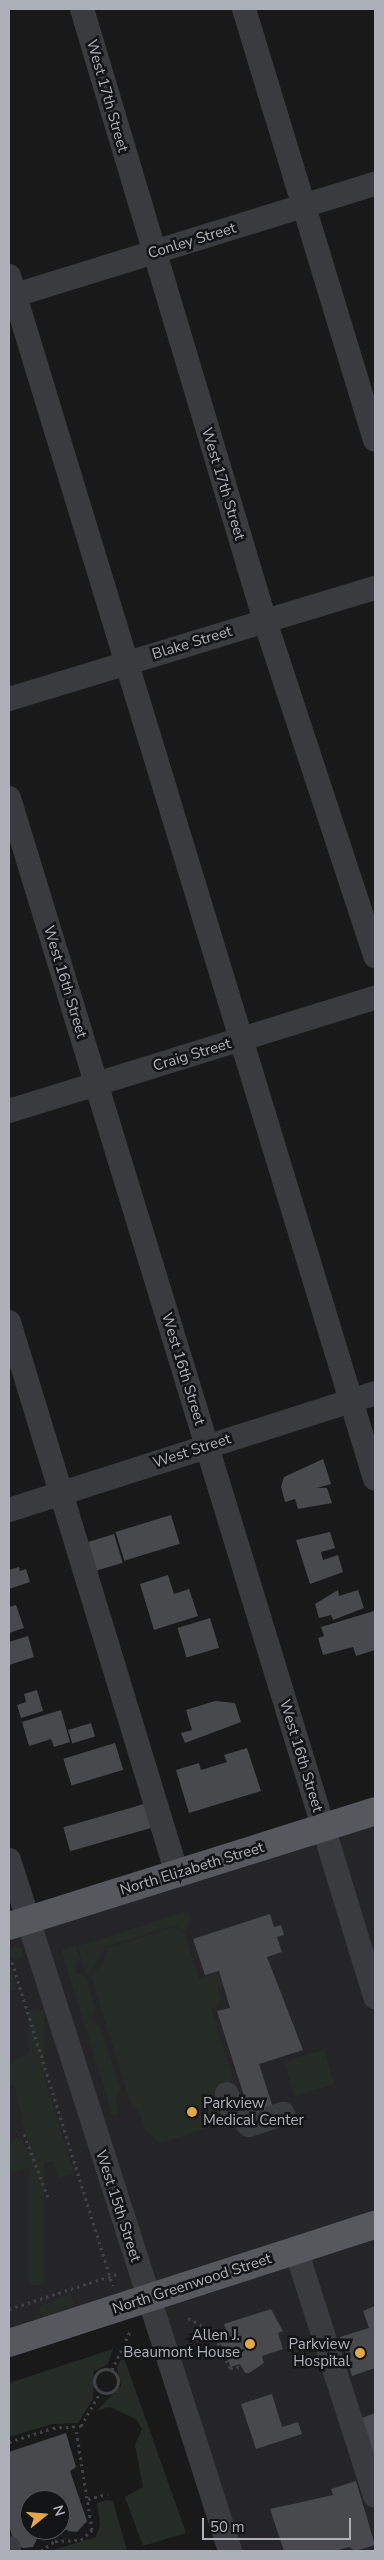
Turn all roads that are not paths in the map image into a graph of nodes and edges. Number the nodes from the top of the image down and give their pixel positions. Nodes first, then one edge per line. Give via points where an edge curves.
1 (82, 9) edge
2 (244, 9) edge
3 (375, 184) edge
4 (302, 206) junction
5 (152, 253) junction
6 (11, 289) edge
7 (375, 440) edge
8 (375, 588) edge
9 (265, 621) junction
10 (125, 664) junction
11 (9, 699) edge
12 (9, 798) edge
13 (375, 956) edge
14 (375, 998) edge
15 (240, 1040) junction
16 (96, 1085) junction
17 (9, 1111) edge
18 (9, 1322) edge
19 (375, 1393) edge
20 (351, 1401) junction
21 (207, 1447) junction
22 (375, 1479) edge
23 (62, 1493) junction
24 (9, 1510) edge
25 (375, 1811) edge
26 (323, 1828) junction
27 (9, 1860) edge
28 (177, 1874) junction
29 (18, 1923) edge
30 (375, 1997) edge
31 (227, 2094) dead end
32 (283, 2114) dead end
33 (375, 2225) edge
34 (296, 2250) junction
35 (147, 2298) junction
36 (9, 2343) edge
37 (375, 2496) edge
38 (9, 2548) edge
39 (9, 2551) edge
40 (230, 2551) edge

1 - 5 street, West 17th Street
2 - 4 street
3 - 4 street, Conley Street
4 - 5 street, Conley Street
4 - 7 street
5 - 6 street, Conley Street
5 - 9 street, West 17th Street
6 - 10 street
8 - 9 street, Blake Street
9 - 10 street, Blake Street
9 - 13 street, West 17th Street
10 - 11 street, Blake Street
10 - 15 street
12 - 16 street, West 16th Street
14 - 15 street, Craig Street
15 - 16 street, Craig Street
15 - 20 street
16 - 17 street, Craig Street
16 - 21 street, West 16th Street
18 - 23 street
19 - 20 street, West Street
20 - 21 street, West Street
20 - 22 street
21 - 23 street, West Street
21 - 26 street, West 16th Street
23 - 24 street, West Street
23 - 28 street
25 - 26 main road, North Elizabeth Street
26 - 28 main road, North Elizabeth Street
26 - 30 street, West 16th Street
27 - 29 street, West 15th Street
28 - 29 main road, North Elizabeth Street
29 - 35 street, West 15th Street
31 - 32 street via 231,2107 249,2125
33 - 34 main road, North Greenwood Street
34 - 35 main road, North Greenwood Street
34 - 37 street
35 - 36 main road, North Greenwood Street via 127,2315
35 - 40 street, West 15th Street
38 - 39 street

